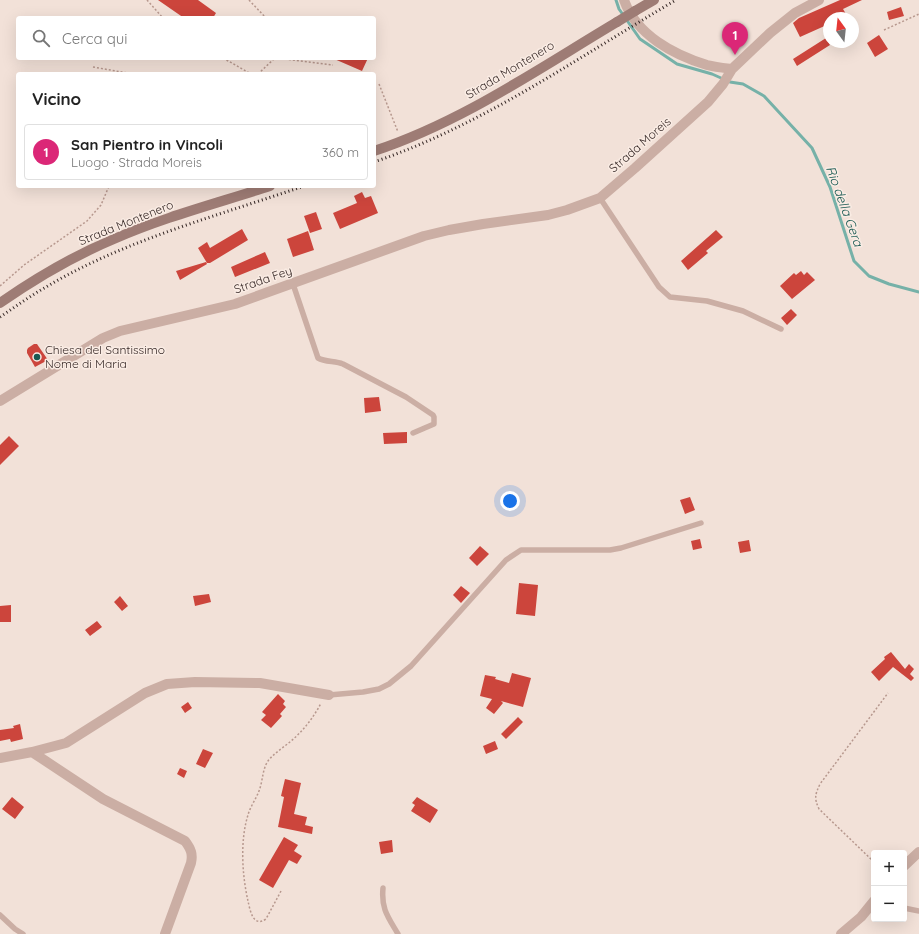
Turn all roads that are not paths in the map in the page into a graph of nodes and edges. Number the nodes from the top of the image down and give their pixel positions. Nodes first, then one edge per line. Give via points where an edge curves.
1 (624, 0) edge
2 (654, 0) edge
3 (819, 0) edge
4 (728, 77) junction
5 (376, 150) edge
6 (264, 188) edge
7 (600, 198) junction
8 (548, 215) joint
9 (293, 284) junction
10 (0, 303) edge
11 (781, 329) dead end
12 (0, 401) edge
13 (413, 433) dead end
14 (701, 523) dead end
15 (327, 694) joint
16 (32, 752) junction
17 (0, 758) edge
18 (919, 852) edge
19 (907, 863) edge
20 (383, 888) dead end
21 (871, 904) edge
22 (907, 909) edge
23 (919, 911) edge
24 (0, 915) edge
25 (23, 934) edge
26 (165, 934) edge
27 (398, 934) edge
28 (841, 934) edge

1 - 4 street via 633,19 664,46
2 - 5 main road, Strada Montenero, bridge via 489,100 442,124
3 - 4 street, Strada Moreis via 795,13 770,33
4 - 7 street, Strada Moreis via 708,102
6 - 10 main road, Strada Montenero via 114,239 46,273
7 - 8 street, Strada Moreis
7 - 11 lane via 659,287 670,297 707,301 743,311
8 - 9 street, Strada Fey via 424,236
9 - 12 street, Strada Fey via 235,304 120,331 103,338
9 - 13 lane via 318,358 343,364 406,397 433,415 434,424
14 - 15 lane via 610,550 516,552 396,679 379,689
15 - 16 street via 260,683 167,684 145,693 66,743
16 - 17 street
16 - 26 street via 103,799 185,841 192,855 191,863
18 - 19 street
20 - 27 lane via 385,912
21 - 28 street
22 - 23 lane
24 - 25 lane

